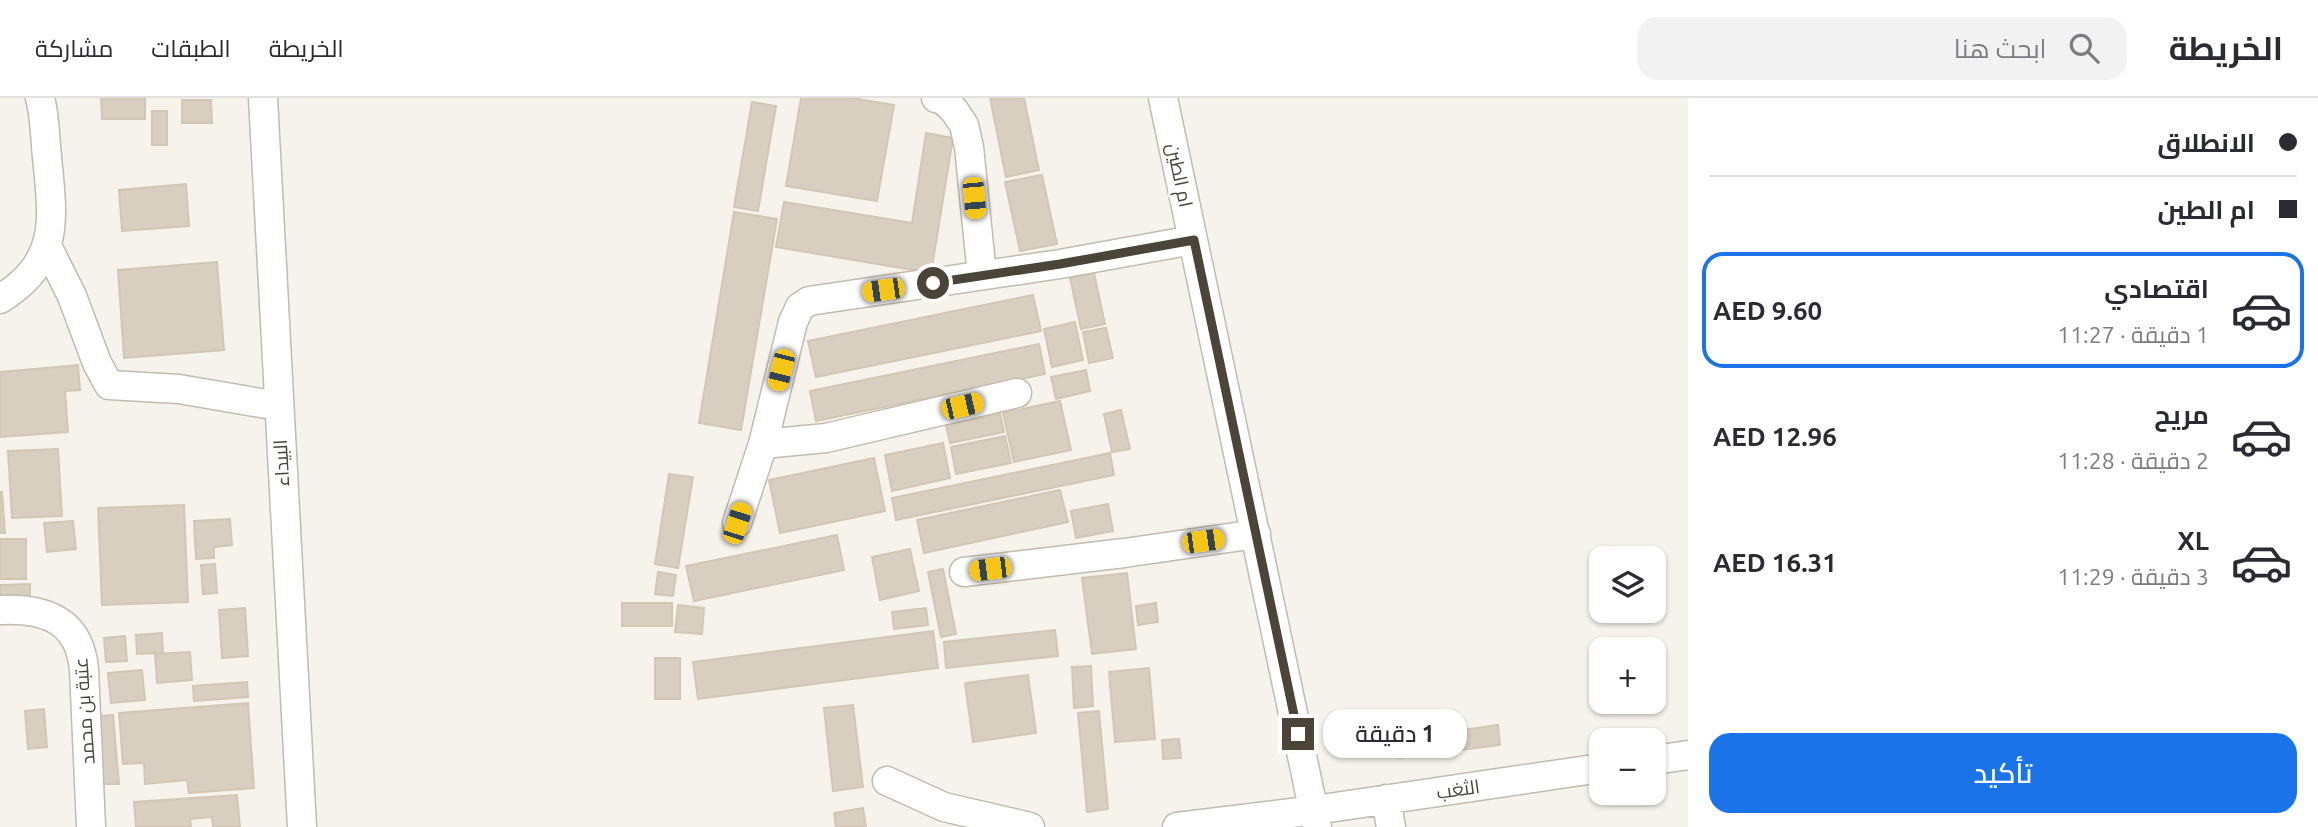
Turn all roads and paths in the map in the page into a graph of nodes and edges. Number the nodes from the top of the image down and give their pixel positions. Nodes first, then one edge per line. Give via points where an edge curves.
1 (40, 98) edge
2 (262, 98) edge
3 (936, 98) edge
4 (1163, 98) edge
5 (1194, 240) junction
6 (47, 246) junction
7 (982, 275) junction
8 (0, 299) edge
9 (1017, 393) dead end
10 (278, 406) junction
11 (763, 444) junction
12 (737, 523) dead end
13 (1256, 534) junction
14 (964, 572) dead end
15 (0, 610) edge
16 (1688, 755) edge
17 (1666, 758) edge
18 (1589, 770) edge
19 (887, 781) dead end
20 (1386, 799) junction
21 (1316, 818) edge
22 (90, 827) edge
23 (302, 827) edge
24 (1030, 827) edge
25 (1177, 827) edge
26 (1391, 827) edge

1 - 6 street via 51,198
2 - 10 street, البيداء
3 - 7 street via 954,110 964,125
4 - 5 street, ام الطين
5 - 7 street
5 - 13 street, ام الطين
6 - 8 street via 36,269
6 - 10 street via 109,385 179,389
7 - 11 street via 809,301 800,307
9 - 11 street via 827,438
10 - 23 street, البيداء
11 - 12 street
13 - 14 street
13 - 21 street, ام الطين
15 - 22 street, عتبة بن محمد via 44,613 66,627 79,646 84,669
16 - 17 street
18 - 20 street, الثغب
19 - 24 street via 944,807
20 - 21 street, الثغب
20 - 26 street
21 - 25 street, الثغب

